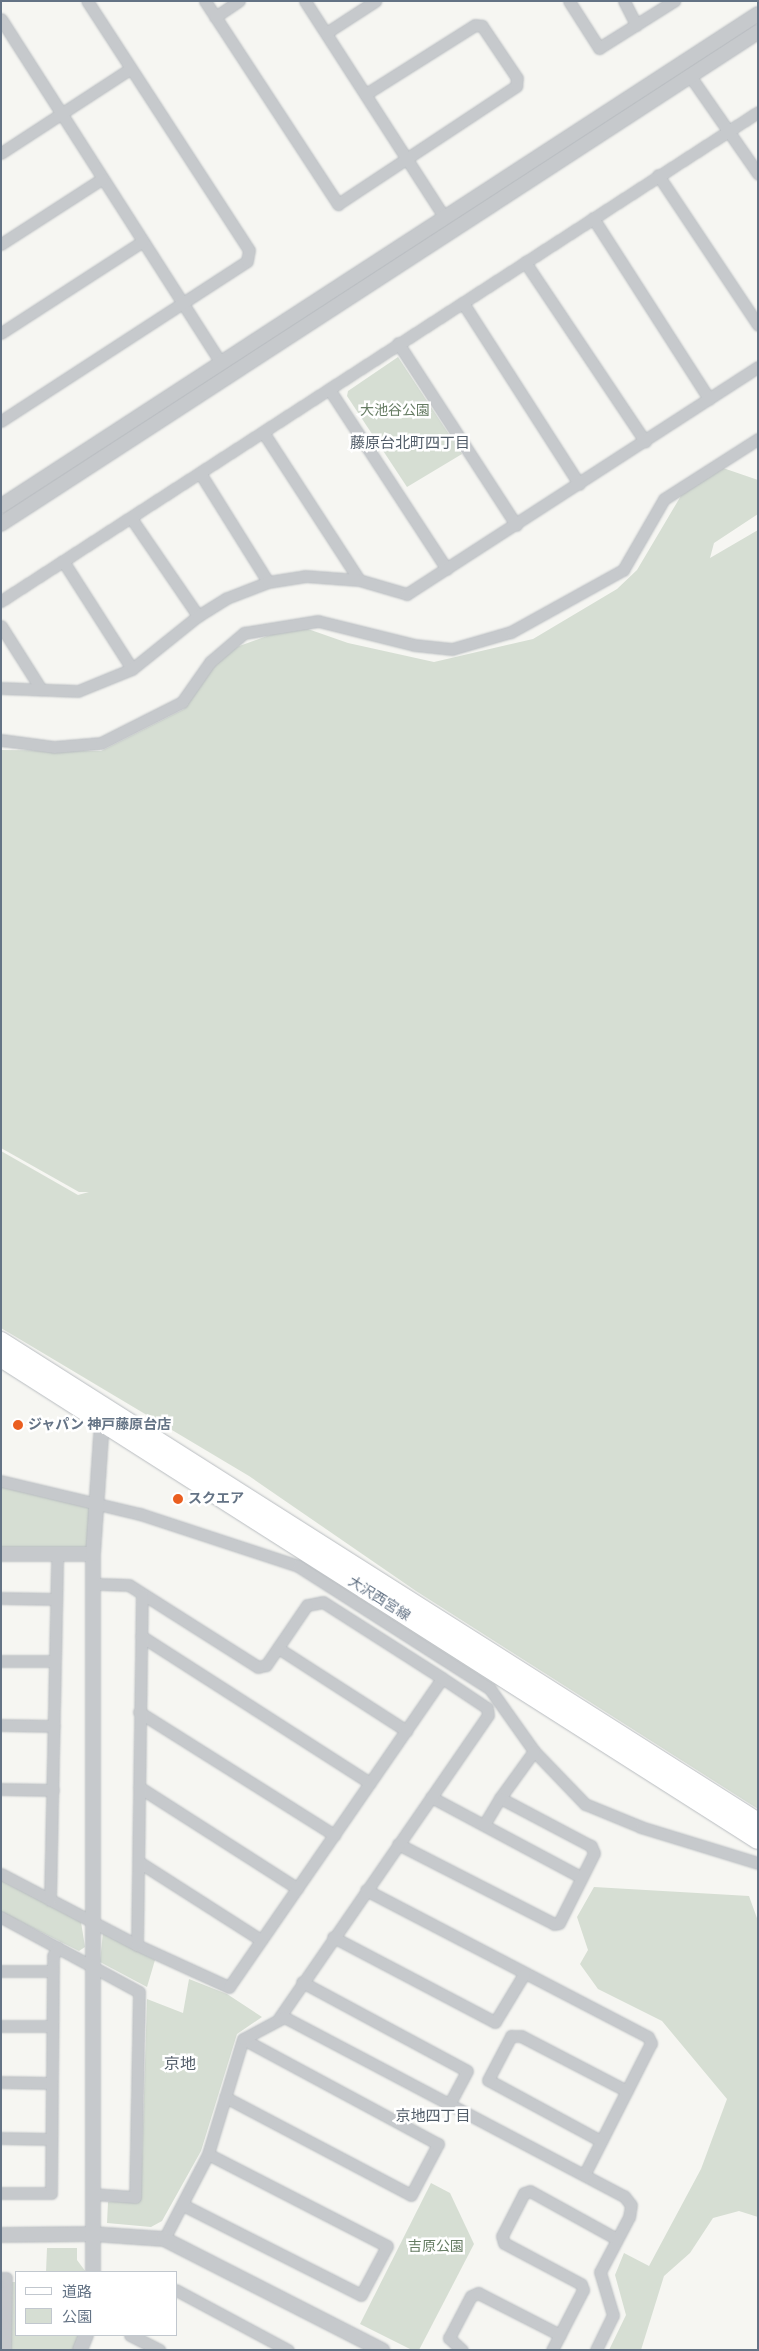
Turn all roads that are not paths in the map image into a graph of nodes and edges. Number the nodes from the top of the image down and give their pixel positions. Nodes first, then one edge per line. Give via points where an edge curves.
1 (87, 1) edge
2 (205, 1) edge
3 (239, 1) edge
4 (305, 1) edge
5 (375, 1) edge
6 (569, 1) edge
7 (624, 1) edge
8 (674, 1) edge
9 (758, 14) edge
10 (216, 17) junction
11 (1, 19) edge
12 (636, 25) junction
13 (758, 32) edge
14 (326, 33) junction
15 (130, 69) junction
16 (690, 76) junction
17 (366, 94) junction
18 (758, 112) edge
19 (62, 113) junction
20 (729, 130) junction
21 (1, 153) edge
22 (407, 158) junction
23 (758, 174) edge
24 (658, 175) junction
25 (102, 179) junction
26 (446, 218) junction
27 (593, 218) junction
28 (143, 241) junction
29 (1, 244) edge
30 (525, 262) junction
31 (463, 303) junction
32 (184, 304) junction
33 (758, 325) edge
34 (1, 333) edge
35 (398, 344) junction
36 (220, 362) junction
37 (758, 367) edge
38 (329, 389) junction
39 (709, 399) junction
40 (1, 421) edge
41 (263, 432) junction
42 (758, 439) edge
43 (645, 441) junction
44 (200, 473) junction
45 (579, 484) junction
46 (1, 506) edge
47 (131, 518) junction
48 (1, 524) edge
49 (516, 526) junction
50 (62, 561) junction
51 (447, 569) junction
52 (359, 580) junction
53 (268, 582) junction
54 (1, 600) edge
55 (198, 616) junction
56 (1, 626) edge
57 (132, 669) junction
58 (1, 688) edge
59 (41, 689) junction
60 (1, 740) edge
61 (1, 1340) edge
62 (1, 1358) edge
63 (106, 1416) junction
64 (1, 1482) edge
65 (99, 1505) junction
66 (1, 1554) edge
67 (93, 1554) junction
68 (57, 1555) junction
69 (94, 1584) junction
70 (142, 1594) junction
71 (1, 1598) edge
72 (55, 1600) junction
73 (140, 1636) junction
74 (278, 1648) junction
75 (1, 1661) edge
76 (55, 1661) junction
77 (442, 1678) junction
78 (138, 1712) junction
79 (1, 1725) edge
80 (54, 1726) junction
81 (407, 1730) junction
82 (534, 1751) junction
83 (370, 1783) junction
84 (139, 1787) junction
85 (1, 1789) edge
86 (54, 1790) junction
87 (432, 1797) junction
88 (500, 1798) junction
89 (758, 1822) edge
90 (484, 1825) junction
91 (334, 1835) junction
92 (758, 1840) edge
93 (398, 1844) junction
94 (139, 1862) junction
95 (758, 1863) edge
96 (1, 1874) edge
97 (581, 1877) junction
98 (296, 1888) junction
99 (366, 1890) junction
100 (50, 1900) junction
101 (1, 1917) edge
102 (96, 1924) junction
103 (333, 1937) junction
104 (261, 1940) junction
105 (137, 1945) junction
106 (58, 1947) junction
107 (94, 1966) junction
108 (1, 1971) edge
109 (53, 1971) junction
110 (524, 1974) junction
111 (302, 1982) junction
112 (279, 2018) junction
113 (1, 2026) edge
114 (52, 2026) junction
115 (243, 2039) junction
116 (1, 2082) edge
117 (51, 2083) junction
118 (627, 2091) junction
119 (225, 2097) junction
120 (451, 2101) junction
121 (1, 2138) edge
122 (51, 2139) junction
123 (601, 2141) junction
124 (208, 2154) junction
125 (584, 2173) junction
126 (1, 2193) edge
127 (92, 2194) junction
128 (184, 2205) junction
129 (92, 2234) junction
130 (1, 2235) edge
131 (617, 2238) junction
132 (164, 2239) junction
133 (93, 2271) edge
134 (1, 2278) edge
135 (178, 2291) edge
136 (560, 2334) junction
137 (3, 2335) edge
138 (86, 2336) edge
139 (132, 2336) edge
140 (359, 2344) edge
141 (5, 2350) edge
142 (80, 2350) edge
143 (159, 2350) edge
144 (288, 2350) edge
145 (382, 2350) edge
146 (462, 2350) edge
147 (552, 2350) edge
148 (596, 2350) edge

1 - 15 street
2 - 10 street
3 - 10 street
4 - 14 street
5 - 14 street
6 - 12 street via 599,48
7 - 12 street
8 - 12 street
9 - 26 street
10 - 22 street via 338,204
11 - 19 street
13 - 16 street
14 - 17 street
15 - 19 street
15 - 32 street via 249,250 248,261
16 - 20 street
16 - 48 street
17 - 22 street
17 - 22 street via 476,25 482,26 517,78 516,86
18 - 20 street
19 - 21 street
19 - 25 street
20 - 23 street
20 - 24 street
22 - 26 street
24 - 27 street
24 - 33 street
25 - 28 street
25 - 29 street
26 - 36 street
27 - 30 street
27 - 39 street
28 - 32 street
28 - 34 street
30 - 31 street
30 - 43 street
31 - 35 street
31 - 45 street
32 - 36 street
32 - 40 street
35 - 38 street
35 - 49 street
36 - 46 street
37 - 39 street
38 - 41 street
38 - 51 street
39 - 43 street
41 - 44 street
41 - 52 street
42 - 60 street via 664,499 623,570 511,632 452,649 414,645 318,622 244,633 210,662 182,702 101,743 54,747
43 - 45 street
44 - 47 street
44 - 53 street
45 - 49 street
47 - 50 street
47 - 55 street
49 - 51 street
50 - 54 street
50 - 57 street
51 - 52 street via 407,594
52 - 53 street via 305,576
53 - 55 street via 227,598
55 - 57 street
56 - 59 street
57 - 59 street via 78,691
58 - 59 street
61 - 63 main road, 大沢西宮線
62 - 63 main road, 大沢西宮線
63 - 65 street
63 - 89 main road, 大沢西宮線
63 - 92 main road, 大沢西宮線
64 - 65 street
65 - 67 street
65 - 82 street via 298,1566 490,1689
66 - 68 street
67 - 68 street
67 - 69 street
68 - 72 street
69 - 70 street via 129,1584
69 - 102 street
70 - 73 street
70 - 74 street via 258,1667 266,1665
71 - 72 street
72 - 76 street
73 - 78 street
73 - 83 street
74 - 77 street via 307,1605 323,1602
74 - 81 street
75 - 76 street
76 - 80 street
77 - 81 street
77 - 87 street via 487,1708 488,1716
78 - 84 street
78 - 91 street
79 - 80 street
80 - 86 street
81 - 83 street
82 - 88 street
82 - 95 street via 600,1813
83 - 91 street
84 - 94 street
84 - 98 street
85 - 86 street
86 - 100 street
87 - 90 street
87 - 93 street
88 - 90 street
88 - 97 street via 591,1846 594,1853
90 - 97 street
91 - 98 street
93 - 97 street via 554,1924 559,1923
93 - 99 street
94 - 104 street
94 - 105 street
96 - 100 street
98 - 104 street
99 - 103 street
99 - 110 street
100 - 102 street
101 - 106 street
102 - 105 street
102 - 107 street
103 - 110 street via 495,2022
103 - 111 street
104 - 105 street via 229,1987
106 - 107 street
106 - 109 street
107 - 127 street
107 - 127 street via 139,1992 138,2180 135,2196
108 - 109 street
109 - 114 street
110 - 118 street via 648,2037 651,2044
111 - 112 street
111 - 120 street via 468,2071
112 - 115 street
112 - 120 street via 294,2021
113 - 114 street
114 - 117 street
115 - 119 street
115 - 119 street via 438,2144 411,2195
116 - 117 street
117 - 122 street
118 - 123 street
118 - 123 street via 521,2036 511,2036 488,2080
119 - 124 street
120 - 125 street
121 - 122 street
122 - 126 street via 51,2193
123 - 125 street
124 - 128 street
124 - 128 street via 387,2246 361,2295
125 - 131 street via 624,2196 631,2205 630,2217
127 - 129 street
128 - 132 street
129 - 130 street
129 - 132 street
129 - 133 street
131 - 136 street via 530,2192 524,2194 502,2236 504,2243 581,2284 583,2290
131 - 148 street via 600,2272 613,2315
132 - 140 street
134 - 137 street via 6,2278
135 - 144 street
136 - 146 street via 478,2293 471,2296 449,2338
136 - 147 street
137 - 141 street
138 - 142 street
139 - 143 street
140 - 145 street

